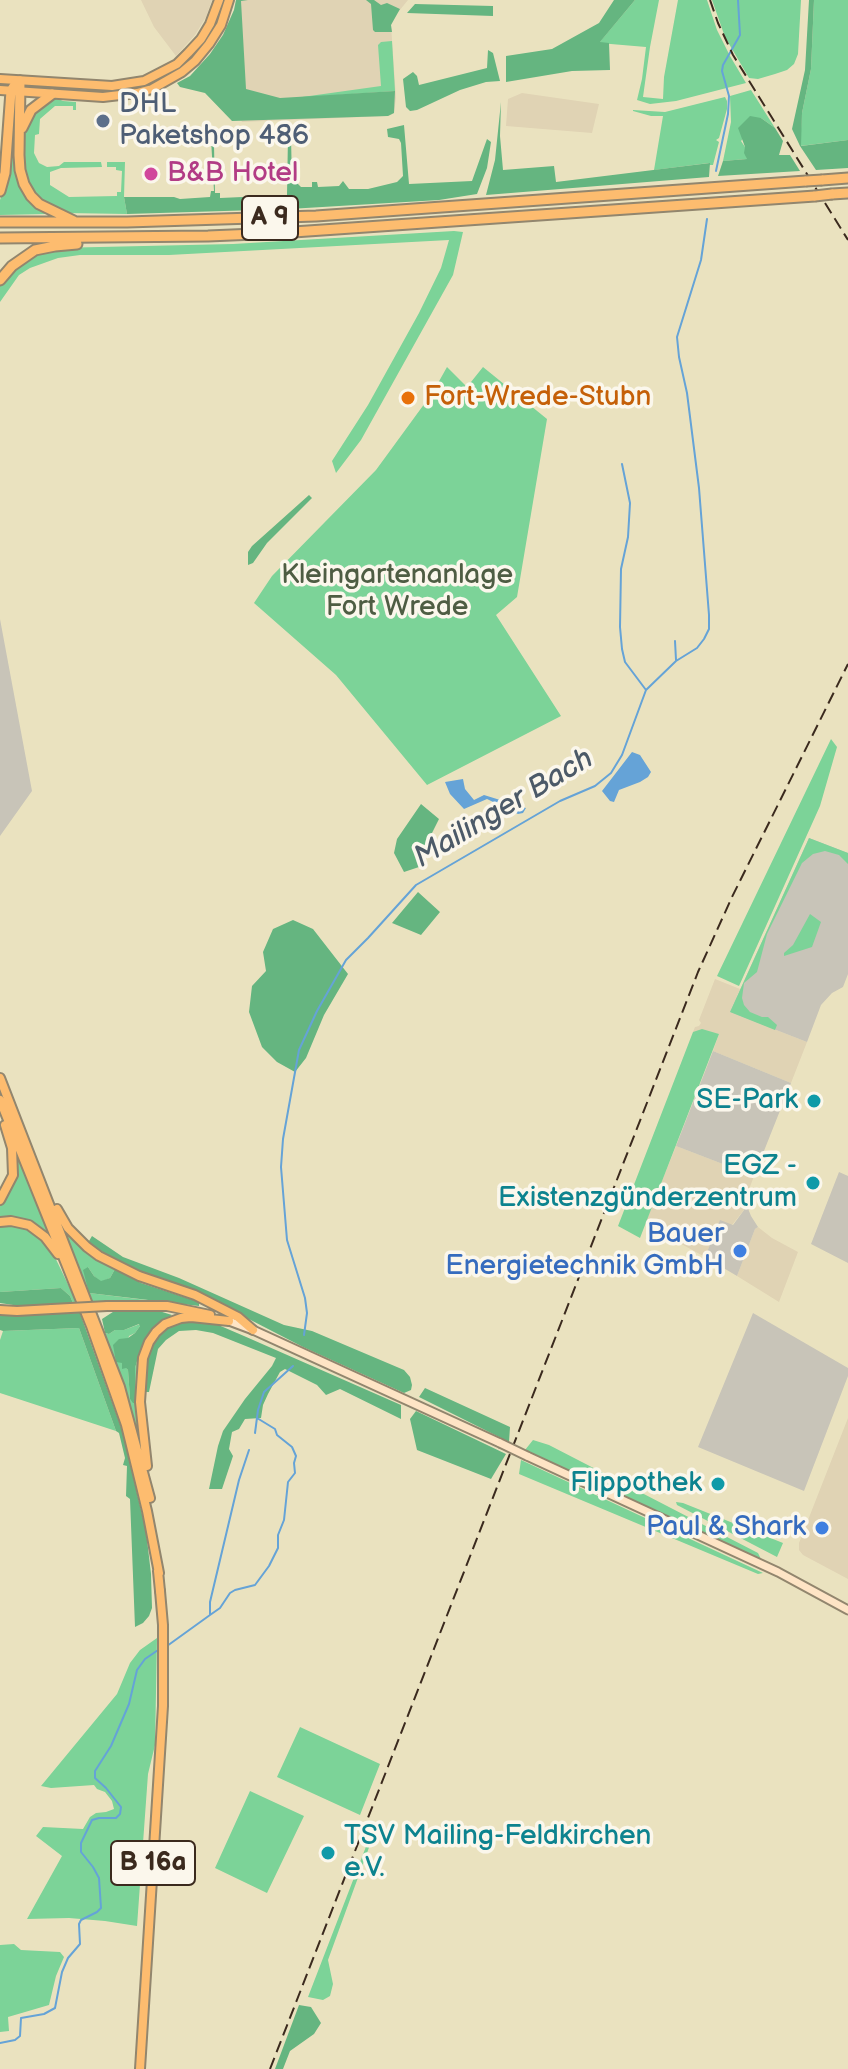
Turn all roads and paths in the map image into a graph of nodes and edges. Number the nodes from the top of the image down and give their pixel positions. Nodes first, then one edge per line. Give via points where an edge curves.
1 (219, 0) edge
2 (229, 0) edge
3 (0, 79) edge
4 (17, 88) junction
5 (0, 90) edge
6 (52, 94) junction
7 (0, 99) edge
8 (9, 115) junction
9 (19, 135) junction
10 (848, 178) edge
11 (0, 191) edge
12 (848, 193) edge
13 (0, 222) edge
14 (79, 223) junction
15 (131, 238) junction
16 (0, 239) edge
17 (88, 242) junction
18 (0, 280) edge
19 (0, 1078) edge
20 (0, 1100) edge
21 (0, 1109) edge
22 (37, 1169) junction
23 (0, 1200) edge
24 (0, 1222) edge
25 (69, 1271) junction
26 (0, 1310) edge
27 (229, 1321) junction
28 (253, 1330) junction
29 (153, 1511) junction
30 (159, 1573) junction
31 (848, 1608) edge
32 (140, 2069) edge

1 - 4 main road via 201,39 177,64 144,81
2 - 6 main road via 209,44 173,78 120,96
3 - 4 main road
4 - 5 main road
4 - 6 main road
4 - 8 highway
4 - 9 highway, A 9
6 - 9 highway via 31,110
7 - 8 highway
8 - 11 highway
9 - 14 highway, A 9 via 27,191 45,208
10 - 14 highway, A 9, bridge via 316,216
12 - 15 highway, A 9, bridge via 294,232
13 - 14 highway, A 9
15 - 16 highway, A 9
15 - 17 highway, A 9
16 - 17 highway, A 9
17 - 18 highway, A 9 via 35,250
19 - 22 main road, B 16a
20 - 25 main road, B 16a
21 - 23 main road via 13,1163
22 - 28 main road via 68,1228 99,1256 195,1295
22 - 29 main road, B 16a via 120,1387
24 - 25 main road via 37,1230
25 - 30 main road, B 16a via 126,1425
26 - 27 main road, bridge via 167,1306
27 - 28 main road
27 - 29 main road via 181,1318 165,1324 147,1347 140,1402
28 - 31 main road, bridge
29 - 30 main road, B 16a
30 - 32 main road, B 16a via 163,1706

